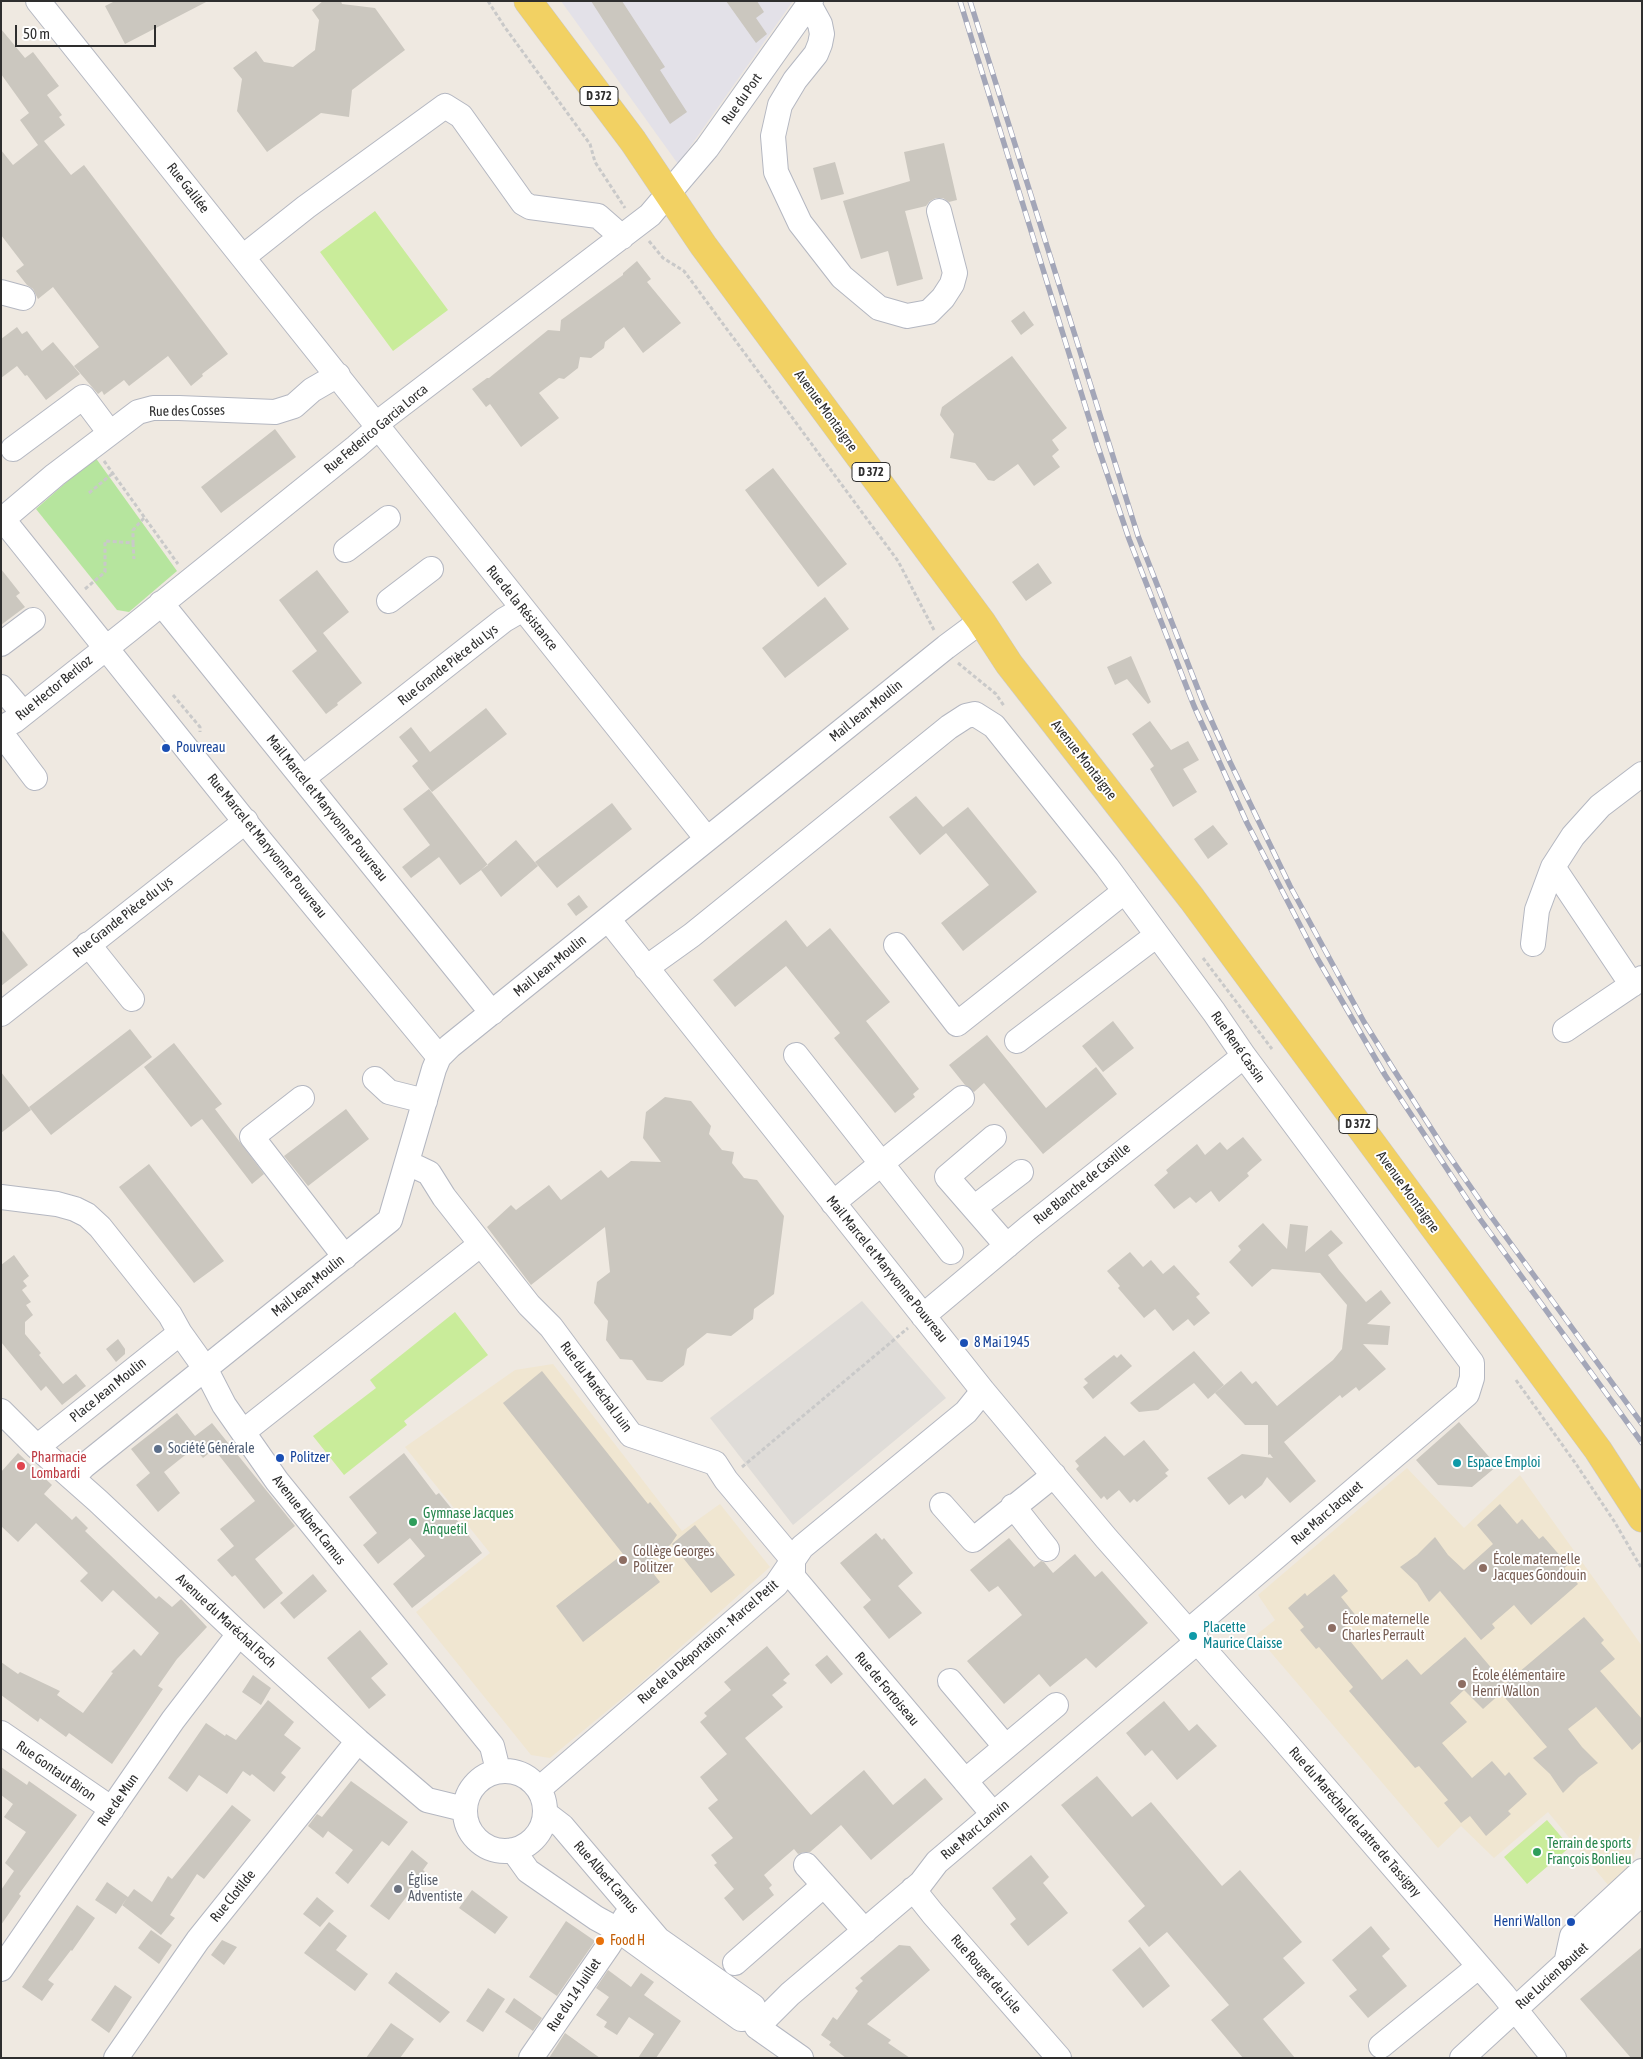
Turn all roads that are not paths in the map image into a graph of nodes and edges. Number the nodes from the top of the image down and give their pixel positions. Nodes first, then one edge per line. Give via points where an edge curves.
1 (38, 1) edge
2 (528, 1) edge
3 (810, 3) edge
4 (668, 192) junction
5 (939, 211) dead end
6 (622, 237) junction
7 (243, 257) junction
8 (338, 375) junction
9 (378, 426) junction
10 (102, 440) junction
11 (13, 449) dead end
12 (2, 518) edge
13 (388, 518) dead end
14 (346, 550) dead end
15 (431, 569) dead end
16 (389, 601) dead end
17 (161, 603) junction
18 (523, 609) junction
19 (33, 620) dead end
20 (981, 622) junction
21 (1, 644) edge
22 (107, 647) junction
23 (1, 687) edge
24 (23, 714) junction
25 (1, 728) edge
26 (1, 732) edge
27 (1642, 774) edge
28 (35, 778) dead end
29 (303, 778) junction
30 (246, 821) junction
31 (707, 839) junction
32 (1553, 867) junction
33 (1125, 891) junction
34 (608, 919) junction
35 (1157, 935) junction
36 (88, 944) junction
37 (1533, 944) dead end
38 (896, 945) dead end
39 (646, 968) junction
40 (1637, 981) edge
41 (132, 999) dead end
42 (492, 1013) junction
43 (1, 1014) edge
44 (1565, 1030) dead end
45 (1017, 1041) dead end
46 (796, 1055) dead end
47 (1244, 1056) junction
48 (439, 1057) junction
49 (375, 1079) dead end
50 (302, 1098) dead end
51 (962, 1098) dead end
52 (425, 1101) junction
53 (994, 1137) dead end
54 (408, 1163) junction
55 (882, 1163) junction
56 (1021, 1172) dead end
57 (398, 1195) junction
58 (1, 1197) edge
59 (444, 1197) junction
60 (833, 1203) junction
61 (975, 1208) junction
62 (481, 1244) junction
63 (1007, 1246) junction
64 (952, 1252) dead end
65 (345, 1257) junction
66 (923, 1316) junction
67 (180, 1333) junction
68 (205, 1368) junction
69 (983, 1392) junction
70 (1467, 1394) joint
71 (1, 1410) edge
72 (243, 1432) junction
73 (38, 1447) junction
74 (1054, 1475) junction
75 (72, 1478) junction
76 (942, 1505) dead end
77 (1013, 1506) junction
78 (1642, 1518) edge
79 (1047, 1548) dead end
80 (793, 1560) junction
81 (239, 1634) junction
82 (1193, 1636) junction
83 (950, 1680) dead end
84 (1056, 1705) dead end
85 (1, 1733) edge
86 (358, 1741) junction
87 (1005, 1746) junction
88 (498, 1770) junction
89 (965, 1781) junction
90 (539, 1789) junction
91 (112, 1808) junction
92 (464, 1809) junction
93 (545, 1813) junction
94 (993, 1814) junction
95 (513, 1850) junction
96 (806, 1865) dead end
97 (1642, 1871) edge
98 (824, 1885) junction
99 (913, 1889) junction
100 (1642, 1894) edge
101 (631, 1906) junction
102 (865, 1931) junction
103 (623, 1934) junction
104 (735, 1963) dead end
105 (1567, 1963) junction
106 (1478, 1967) junction
107 (1, 1969) edge
108 (1514, 2011) junction
109 (755, 2023) junction
110 (1381, 2046) dead end
111 (116, 2058) edge
112 (531, 2058) edge
113 (801, 2058) edge
114 (1059, 2058) edge
115 (1462, 2058) edge
116 (1554, 2058) edge

1 - 7 street, Rue Galilée
2 - 4 main road, Avenue Montaigne / D 372
3 - 4 street, Rue du Port via 707,148
3 - 5 street via 820,24 820,44 780,105 773,136 776,172 800,223 842,278 879,308 906,316 929,312 944,298 952,284 954,274
4 - 6 street, Rue Federico Garcia Lorca via 650,214
4 - 20 main road, Avenue Montaigne / D 372
6 - 7 street via 598,216 530,207 523,203 461,116 445,106
6 - 9 street, Rue Federico Garcia Lorca via 407,400
7 - 8 street, Rue Galilée
8 - 9 street, Rue de la Résistance
8 - 10 street, Rue des Cosses via 312,390 294,406 276,412 153,408 138,412
9 - 17 street, Rue Federico Garcia Lorca
9 - 18 street, Rue de la Résistance
10 - 11 street via 82,396
10 - 12 street, Rue des Cosses
12 - 22 street, Rue Marcel et Maryvonne Pouvreau
13 - 14 street
15 - 16 street
17 - 22 street, Rue Federico Garcia Lorca
17 - 29 street, Mail Marcel et Maryvonne Pouvreau
18 - 29 street, Rue Grande Pièce du Lys via 504,620
18 - 31 street, Rue de la Résistance
19 - 21 street
20 - 31 street, Mail Jean-Moulin
20 - 78 main road, Avenue Montaigne / D 372 via 1009,664 1192,899 1598,1450
22 - 24 street, Rue Hector Berlioz
22 - 30 street, Rue Marcel et Maryvonne Pouvreau
23 - 24 street
24 - 25 street, Rue Hector Berlioz
26 - 28 street
27 - 32 street via 1600,806 1572,836
29 - 42 street, Mail Marcel et Maryvonne Pouvreau
30 - 36 street, Rue Grande Pièce du Lys
30 - 48 street, Rue Marcel et Maryvonne Pouvreau
31 - 34 street, Mail Jean-Moulin
32 - 37 street via 1537,910
32 - 40 street
33 - 35 street, Rue René Cassin
33 - 38 street via 957,1024
33 - 39 street, Rue René Cassin via 994,726 975,714 949,727 692,935
34 - 39 street, Mail Marcel et Maryvonne Pouvreau
34 - 42 street, Mail Jean-Moulin
35 - 45 street
35 - 47 street, Rue René Cassin
36 - 41 street
36 - 43 street, Rue Grande Pièce du Lys
39 - 60 street, Mail Marcel et Maryvonne Pouvreau
40 - 44 street
42 - 48 street, Mail Jean-Moulin
46 - 55 street
47 - 63 street, Rue Blanche de Castille
47 - 70 street, Rue René Cassin via 1472,1363
48 - 52 street, Mail Jean-Moulin
49 - 52 street via 389,1092
50 - 65 street via 252,1138
51 - 55 street
52 - 54 street, Mail Jean-Moulin
53 - 61 street via 947,1176
54 - 57 street, Mail Jean-Moulin
54 - 59 street, Rue du Maréchal Juin via 428,1173
55 - 60 street
55 - 64 street
56 - 61 street
57 - 59 street via 422,1191
57 - 65 street, Mail Jean-Moulin via 390,1220
58 - 67 street, Avenue Albert Camus via 57,1204 87,1215 170,1315
59 - 62 street, Rue du Maréchal Juin
60 - 66 street, Mail Marcel et Maryvonne Pouvreau
61 - 63 street
62 - 72 street
62 - 80 street, Rue du Maréchal Juin via 529,1305 551,1326 631,1435 715,1463
63 - 66 street, Rue Blanche de Castille
65 - 68 street, Mail Jean-Moulin
66 - 69 street, Mail Marcel et Maryvonne Pouvreau
67 - 68 street, Avenue Albert Camus
67 - 73 street, Place Jean Moulin
68 - 72 street, Avenue Albert Camus via 224,1405
68 - 75 street
69 - 74 street, Mail Marcel et Maryvonne Pouvreau
69 - 80 street, Rue de la Déportation - Marcel Petit via 966,1412 802,1547
70 - 82 street, Rue Marc Jacquet via 1197,1624
71 - 73 street, Avenue du Maréchal Foch
72 - 88 street, Avenue Albert Camus via 314,1527 492,1746
73 - 75 street, Avenue du Maréchal Foch
74 - 77 street
74 - 82 street, Mail Marcel et Maryvonne Pouvreau
75 - 81 street, Avenue du Maréchal Foch
76 - 77 street via 974,1540
77 - 79 street
80 - 89 street, Rue de Fortoiseau via 793,1577
80 - 90 street, Rue de la Déportation - Marcel Petit via 776,1585
81 - 86 street, Avenue du Maréchal Foch
81 - 91 street, Rue de Mun via 173,1720
82 - 94 street, Rue Marc Lanvin via 1191,1647
82 - 106 street, Rue du Maréchal de Lattre de Tassigny
83 - 87 street
84 - 87 street
85 - 91 street, Rue Gontaut Biron
86 - 92 street, Avenue du Maréchal Foch via 427,1800
86 - 111 street, Rue Clotilde via 198,1940
87 - 89 street
88 - 90 street via 521,1773
88 - 92 street via 487,1774 471,1788
89 - 94 street, Rue de Fortoiseau
90 - 93 street
91 - 107 street, Rue de Mun
92 - 95 street via 465,1821 478,1842 501,1852
93 - 95 street via 536,1837 526,1846
93 - 101 street, Rue Albert Camus via 562,1826
94 - 99 street, Rue Marc Lanvin via 937,1862
95 - 103 street via 528,1871
96 - 98 street
97 - 105 street via 1572,1936
98 - 102 street
98 - 104 street
99 - 102 street, Rue Marc Lanvin
99 - 114 street, Rue Rouget de Lisle
100 - 105 street, Rue Lucien Boutet
101 - 103 street, Rue du 14 Juillet
101 - 109 street, Rue Albert Camus via 658,1939 753,2006
102 - 109 street, Rue Marc Lanvin
103 - 109 street via 741,2019
103 - 112 street, Rue du 14 Juillet
105 - 108 street, Rue Lucien Boutet
106 - 108 street, Rue du Maréchal de Lattre de Tassigny
106 - 110 street
108 - 115 street, Rue Lucien Boutet
108 - 116 street, Rue du Maréchal de Lattre de Tassigny
109 - 113 street

